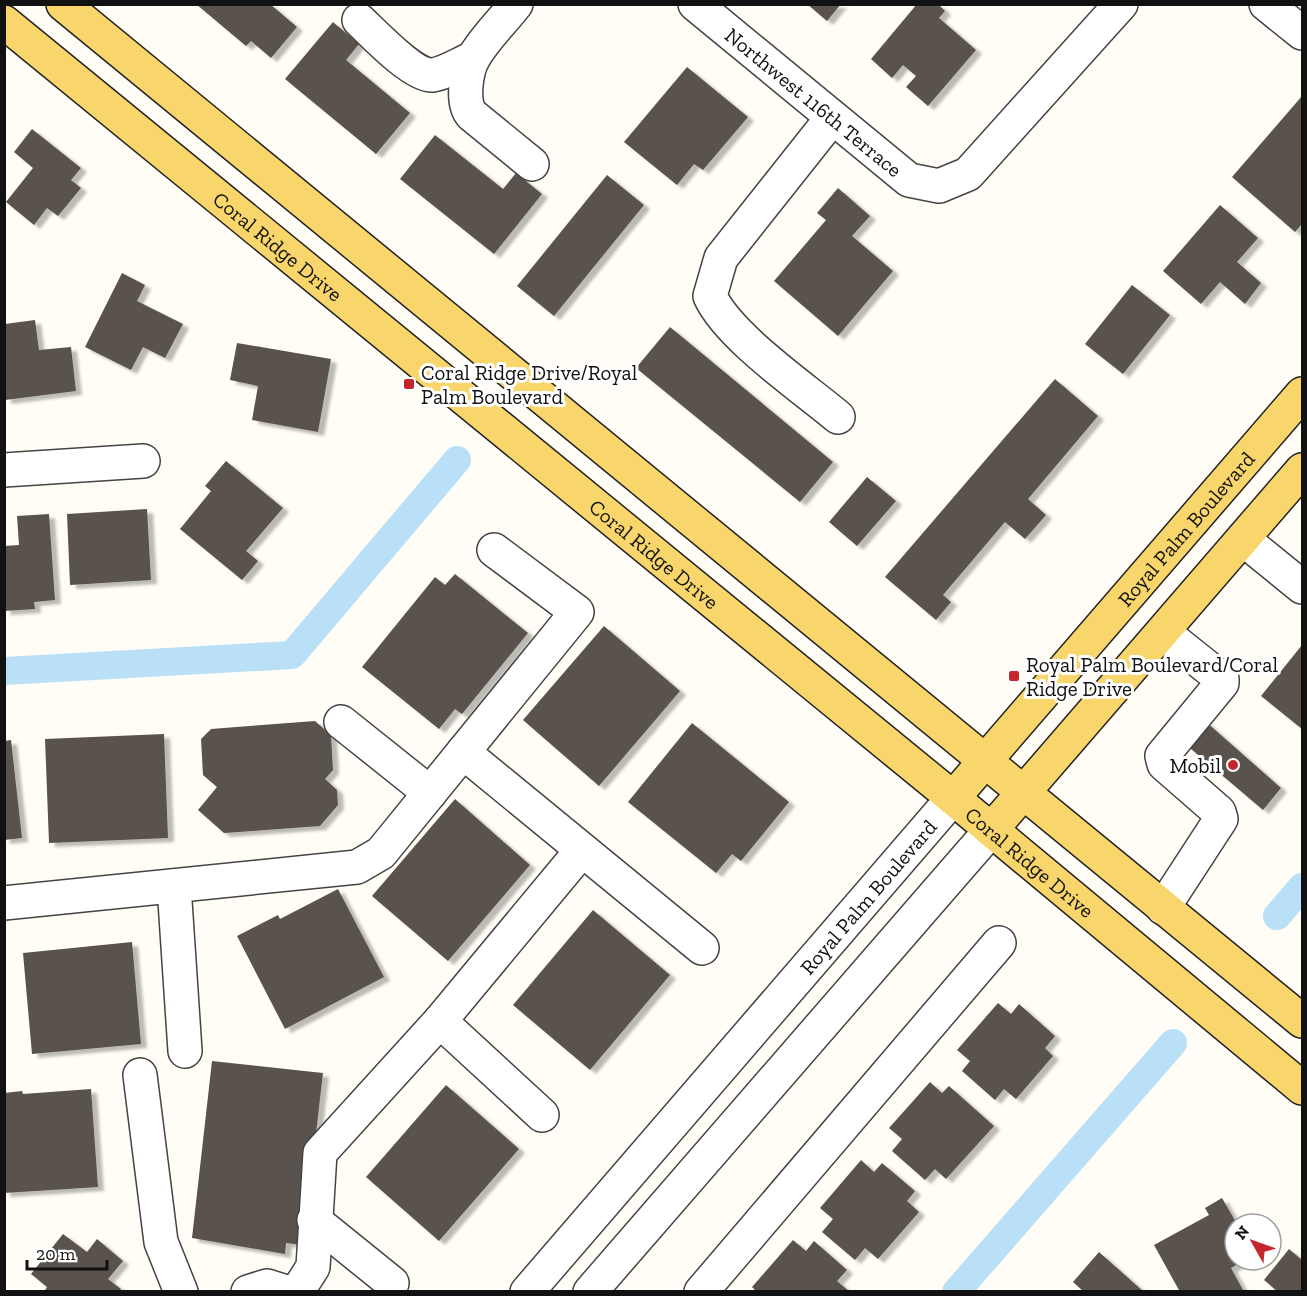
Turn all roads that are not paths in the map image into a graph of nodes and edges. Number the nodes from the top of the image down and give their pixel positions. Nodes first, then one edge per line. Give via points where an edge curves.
1 (63, 4) edge
2 (516, 4) edge
3 (695, 4) edge
4 (1121, 4) edge
5 (1266, 4) edge
6 (359, 20) dead end
7 (4, 22) edge
8 (1302, 33) edge
9 (472, 59) junction
10 (149, 75) junction
11 (116, 113) junction
12 (832, 118) junction
13 (532, 164) dead end
14 (1302, 394) edge
15 (838, 417) dead end
16 (143, 460) dead end
17 (4, 470) edge
18 (1302, 470) edge
19 (1243, 539) junction
20 (494, 550) dead end
21 (1302, 587) edge
22 (1163, 632) junction
23 (341, 722) dead end
24 (463, 752) junction
25 (986, 760) junction
26 (1024, 791) junction
27 (430, 793) junction
28 (953, 798) junction
29 (991, 830) junction
30 (582, 850) junction
31 (174, 885) junction
32 (4, 903) edge
33 (1163, 908) junction
34 (999, 943) dead end
35 (702, 948) dead end
36 (1302, 1021) edge
37 (440, 1022) junction
38 (185, 1051) dead end
39 (140, 1076) dead end
40 (1302, 1088) edge
41 (542, 1114) dead end
42 (314, 1220) junction
43 (392, 1283) dead end
44 (181, 1292) edge
45 (248, 1292) edge
46 (286, 1292) edge
47 (297, 1292) edge
48 (527, 1292) edge
49 (590, 1292) edge
50 (701, 1292) edge

1 - 10 main road
2 - 9 street
3 - 12 street, Northwest 116th Terrace
4 - 12 street, Northwest 116th Terrace via 968,174 939,186 909,180
5 - 8 street
6 - 9 street via 422,72 433,75
7 - 11 main road, Coral Ridge Drive
9 - 13 street via 464,98 466,109
10 - 11 main road
10 - 25 main road
11 - 28 main road, Coral Ridge Drive
12 - 15 street via 721,258 710,296 717,312 736,332
14 - 25 main road, Royal Palm Boulevard
16 - 17 street
18 - 19 main road
19 - 21 street
19 - 22 main road
20 - 24 street via 577,612
22 - 26 main road
22 - 33 street via 1222,679 1222,683 1162,756 1164,764 1219,812 1221,819
23 - 27 street
24 - 27 street
24 - 30 street
25 - 26 main road
25 - 28 main road, Royal Palm Boulevard
26 - 29 main road
26 - 33 main road
27 - 31 street via 381,853 357,867
28 - 29 main road, Coral Ridge Drive
28 - 48 street, Royal Palm Boulevard
29 - 40 main road, Coral Ridge Drive
29 - 49 street
30 - 35 street
30 - 37 street
31 - 32 street
31 - 38 street
33 - 36 main road
34 - 50 street
37 - 41 street
37 - 42 street via 320,1153
39 - 44 street via 161,1242
42 - 43 street
42 - 47 street via 313,1267
45 - 46 street via 267,1286

